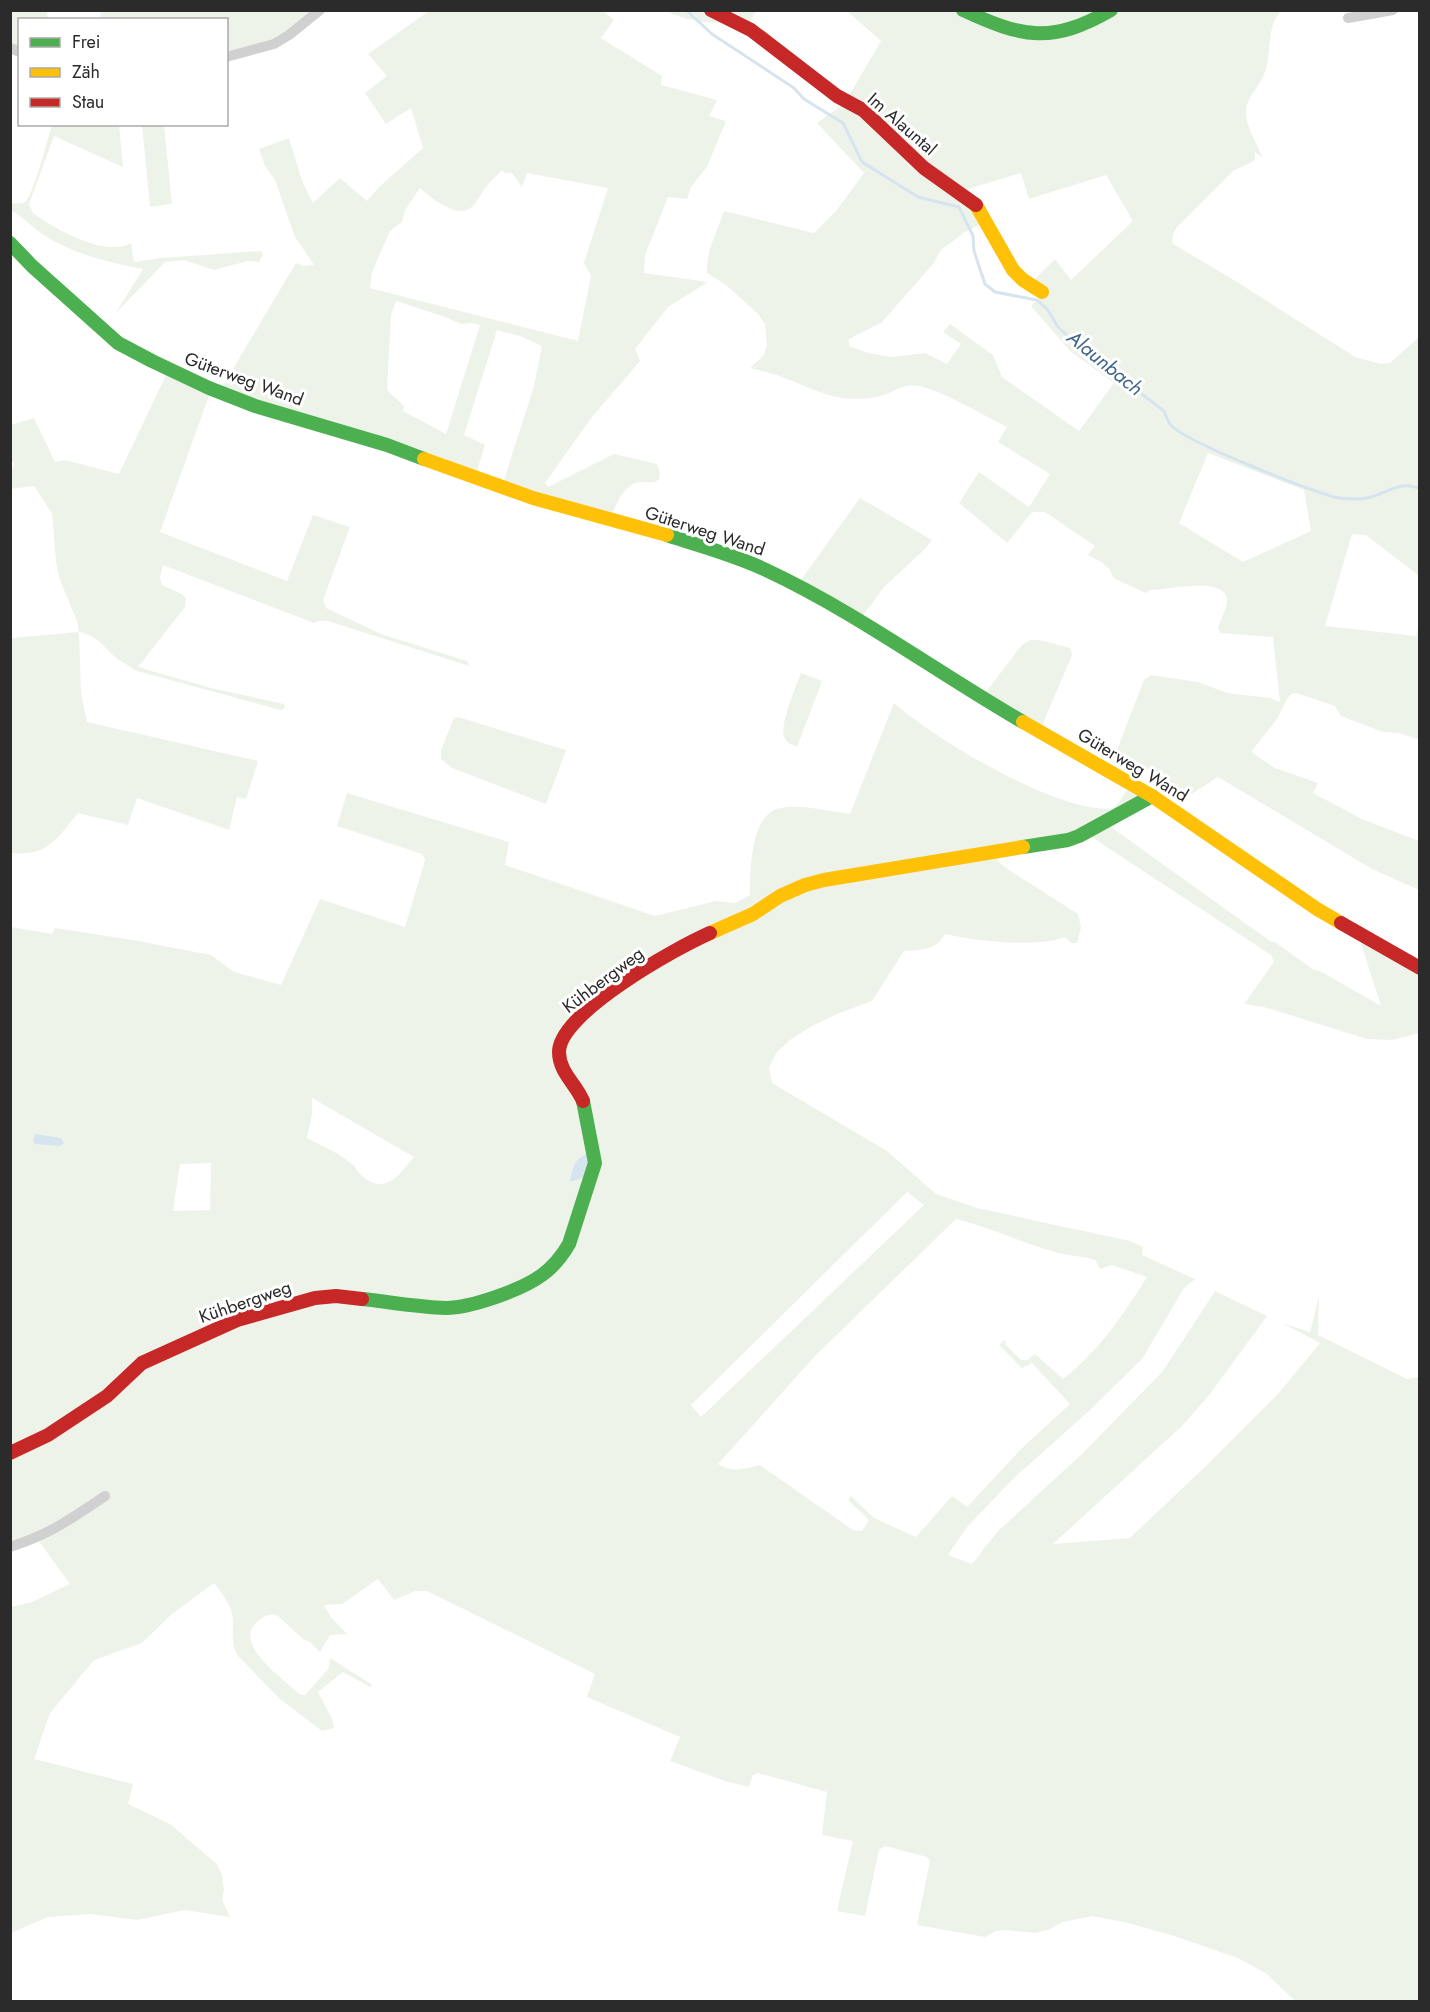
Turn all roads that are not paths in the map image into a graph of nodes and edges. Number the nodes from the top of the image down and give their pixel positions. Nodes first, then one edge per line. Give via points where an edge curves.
1 (320, 10) edge
2 (711, 10) edge
3 (963, 10) edge
4 (1112, 10) edge
5 (1393, 10) edge
6 (1348, 18) dead end
7 (228, 56) edge
8 (10, 243) edge
9 (1042, 292) dead end
10 (1152, 796) junction
11 (1419, 968) edge
12 (10, 1453) edge
13 (105, 1496) dead end
14 (10, 1547) edge

1 - 7 street via 274,44
2 - 9 street, Im Alauntal via 751,30 837,96 863,110 924,168 975,204 1013,270
3 - 4 street via 1021,34 1042,36 1091,23
5 - 6 street
8 - 10 street, Güterweg Wand via 118,343 152,362 255,406 387,445 534,498 745,561 861,622 980,697
10 - 11 street, Güterweg Wand via 1317,909
10 - 12 street, Kühbergweg via 1086,835 1068,840 806,885 695,939 636,973 572,1024 563,1036 560,1061 586,1108 595,1163 569,1244 541,1276 475,1304 447,1308 336,1296 315,1298 237,1320 142,1363 107,1396 48,1435
13 - 14 street via 63,1525

